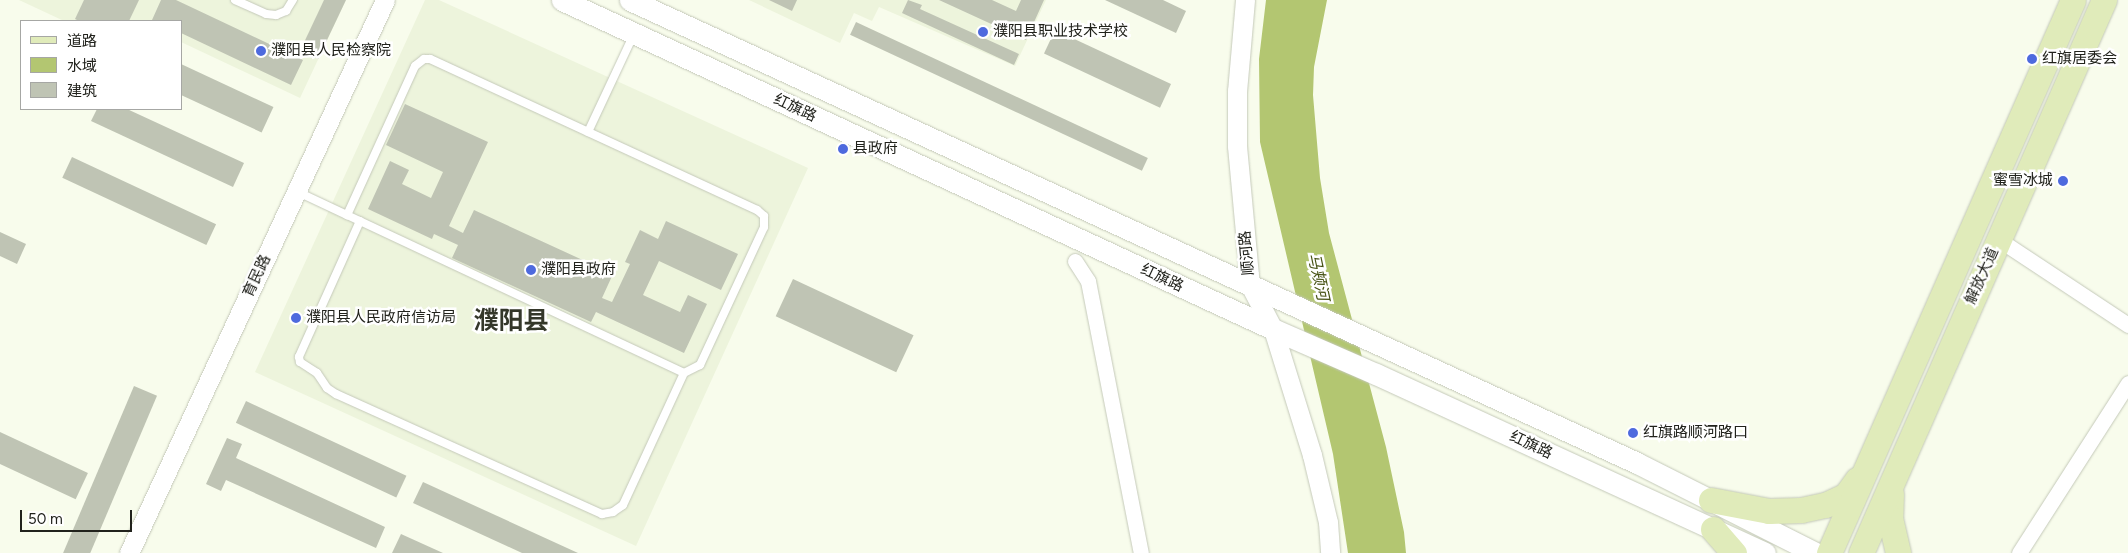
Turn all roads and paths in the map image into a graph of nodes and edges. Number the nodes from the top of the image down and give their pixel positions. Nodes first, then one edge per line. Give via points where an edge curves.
1 (235, 0) edge
2 (293, 0) edge
3 (385, 0) edge
4 (562, 0) edge
5 (630, 0) edge
6 (1246, 0) edge
7 (2073, 0) edge
8 (2104, 0) edge
9 (634, 34) junction
10 (588, 132) junction
11 (934, 140) junction
12 (922, 167) junction
13 (296, 191) junction
14 (347, 215) junction
15 (360, 221) junction
16 (1998, 239) junction
17 (1075, 261) dead end
18 (1250, 285) junction
19 (2128, 324) edge
20 (1273, 330) junction
21 (684, 374) junction
22 (2128, 383) edge
23 (1865, 470) junction
24 (1891, 485) junction
25 (1711, 500) junction
26 (1713, 529) junction
27 (129, 553) edge
28 (1140, 553) edge
29 (1330, 553) edge
30 (1734, 553) edge
31 (1764, 553) edge
32 (1815, 553) edge
33 (1829, 553) edge
34 (1861, 553) edge
35 (1898, 553) edge
36 (2019, 553) edge

1 - 2 lane via 276,15 286,11
3 - 13 street, 育民路
4 - 9 main road, 红旗路
5 - 11 main road, 红旗路
6 - 18 street, 顺河路 via 1236,91 1237,146
7 - 23 main road, 解放大道
8 - 16 main road, 解放大道
9 - 10 lane
9 - 12 main road, 红旗路
10 - 14 lane via 424,59 415,66
10 - 21 lane via 764,216 764,227 700,365
11 - 12 main road
11 - 18 main road, 红旗路
12 - 20 main road, 红旗路
13 - 14 lane
13 - 27 street, 育民路
14 - 15 lane
15 - 21 lane
15 - 21 lane via 299,357 300,362 317,373 327,388 336,394 602,514 614,512 623,505
16 - 19 street
16 - 24 main road, 解放大道
17 - 28 street via 1088,281
18 - 20 street, 顺河路
18 - 25 main road, 红旗路
20 - 26 main road, 红旗路
20 - 29 street, 顺河路 via 1312,455 1328,522
22 - 36 street
23 - 25 main road via 1846,495 1817,507 1770,511
23 - 33 main road, 解放大道
24 - 34 main road, 解放大道
24 - 35 main road via 1890,518
25 - 32 main road, 红旗路
26 - 30 main road
26 - 31 main road, 红旗路

